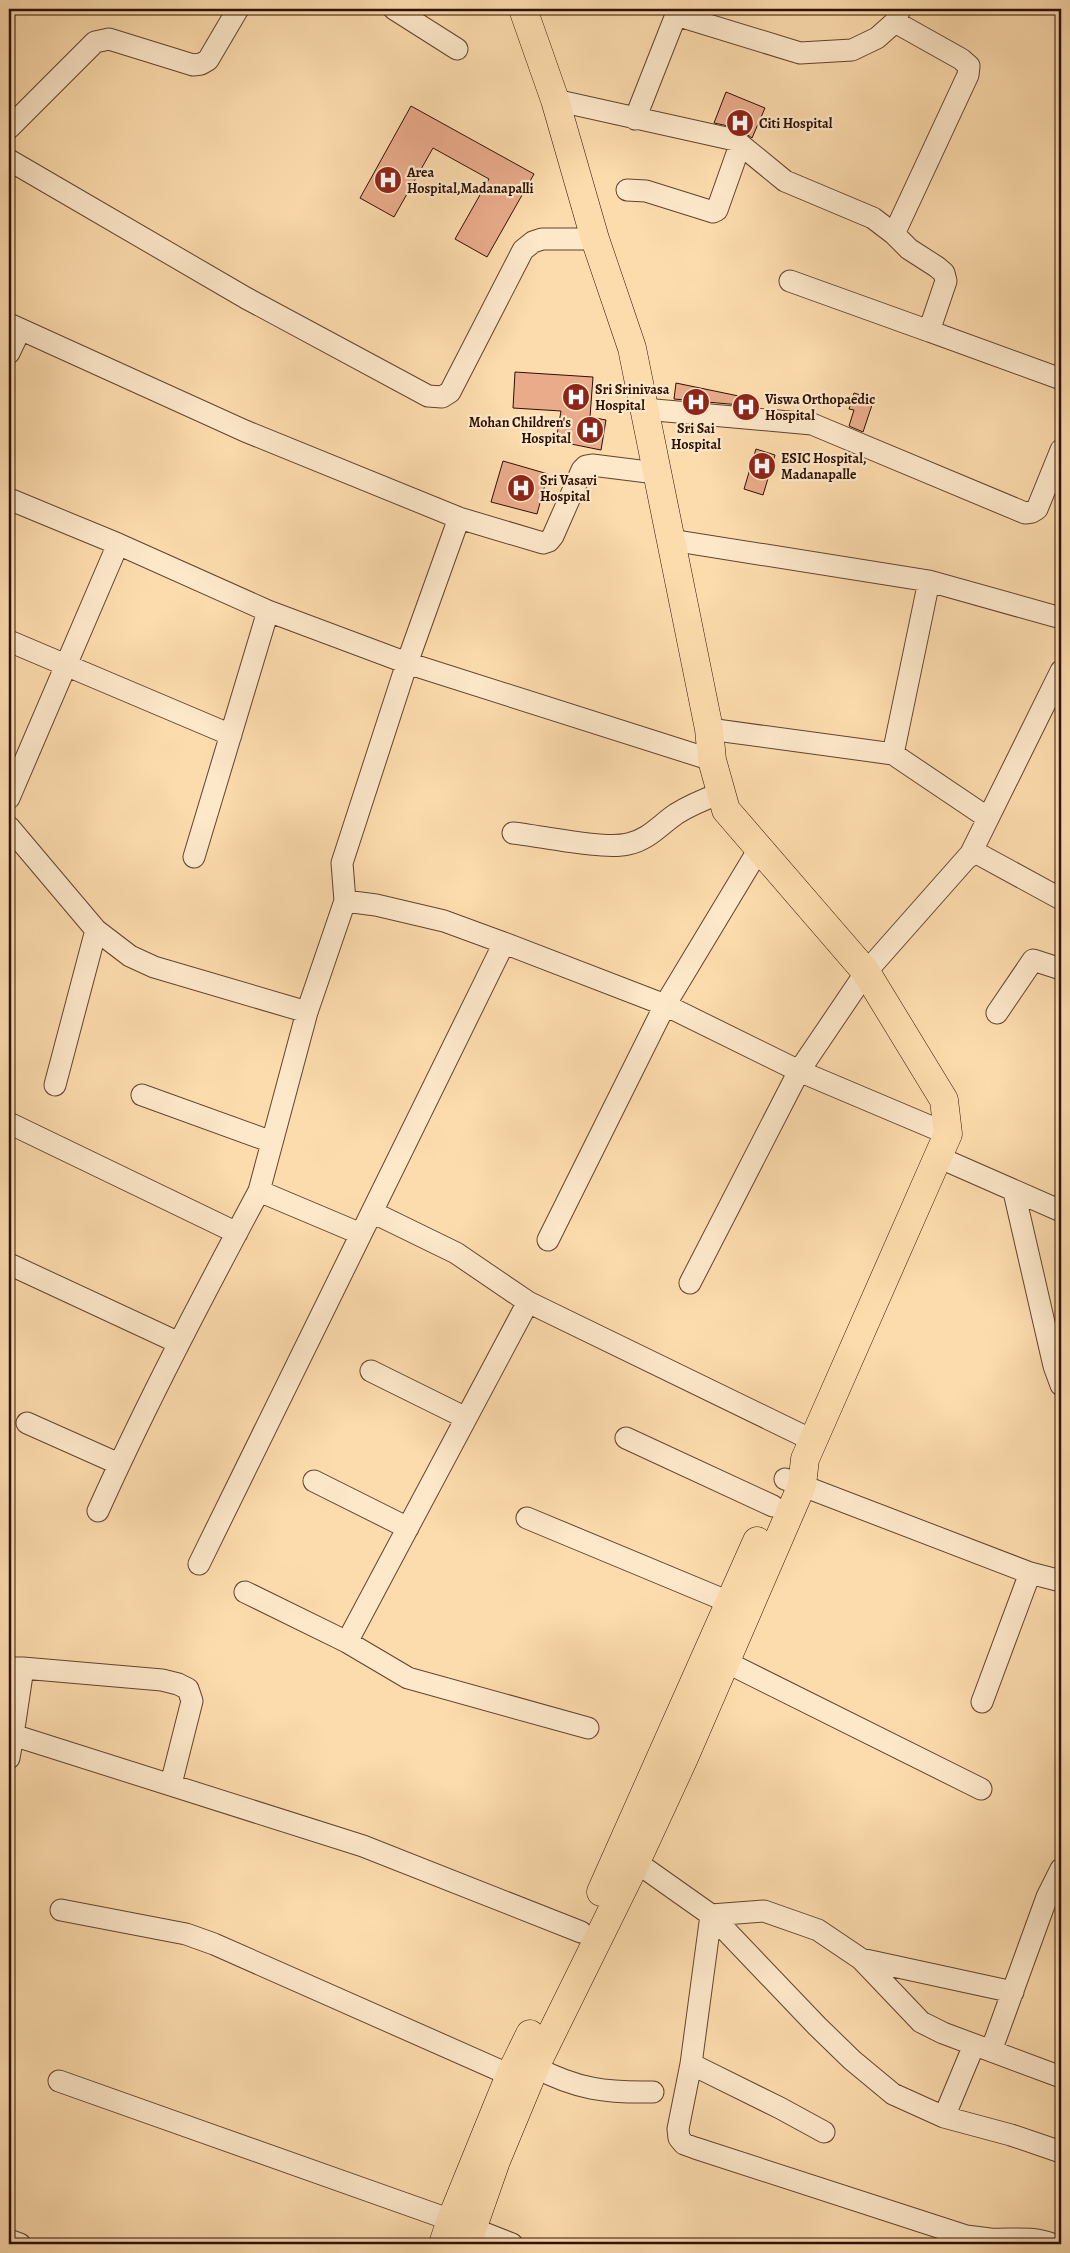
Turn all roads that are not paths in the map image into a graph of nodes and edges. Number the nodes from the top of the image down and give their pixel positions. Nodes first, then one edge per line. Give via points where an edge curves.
1 (238, 9) edge
2 (394, 9) edge
3 (523, 9) edge
4 (897, 16) edge
5 (457, 49) dead end
6 (555, 100) junction
7 (635, 119) junction
8 (9, 128) edge
9 (740, 145) junction
10 (9, 160) edge
11 (627, 190) dead end
12 (894, 234) junction
13 (595, 239) junction
14 (790, 281) dead end
15 (14, 327) edge
16 (929, 331) junction
17 (9, 354) edge
18 (1061, 379) edge
19 (644, 409) junction
20 (1061, 450) edge
21 (656, 473) junction
22 (9, 499) edge
23 (459, 518) junction
24 (671, 540) junction
25 (118, 544) junction
26 (929, 581) junction
27 (268, 612) junction
28 (1061, 618) edge
29 (9, 640) edge
30 (407, 663) junction
31 (65, 665) junction
32 (1061, 671) edge
33 (709, 729) junction
34 (231, 735) junction
35 (892, 754) junction
36 (712, 760) junction
37 (721, 793) junction
38 (9, 798) edge
39 (988, 818) junction
40 (9, 828) edge
41 (514, 833) dead end
42 (759, 848) junction
43 (194, 857) dead end
44 (968, 857) junction
45 (1061, 898) edge
46 (344, 901) junction
47 (96, 930) junction
48 (504, 943) junction
49 (1061, 969) edge
50 (866, 972) junction
51 (665, 1006) junction
52 (307, 1012) junction
53 (997, 1013) dead end
54 (800, 1070) junction
55 (55, 1085) dead end
56 (142, 1095) dead end
57 (9, 1122) edge
58 (272, 1142) junction
59 (943, 1145) junction
60 (259, 1191) junction
61 (1014, 1192) junction
62 (372, 1212) junction
63 (1061, 1212) edge
64 (237, 1233) junction
65 (361, 1234) junction
66 (548, 1240) dead end
67 (9, 1264) edge
68 (690, 1283) dead end
69 (528, 1302) junction
70 (179, 1343) junction
71 (371, 1371) dead end
72 (1061, 1385) edge
73 (466, 1418) junction
74 (27, 1423) dead end
75 (626, 1438) dead end
76 (119, 1464) junction
77 (802, 1466) junction
78 (314, 1481) dead end
79 (773, 1506) junction
80 (98, 1511) dead end
81 (527, 1518) dead end
82 (408, 1528) junction
83 (199, 1564) dead end
84 (1030, 1573) junction
85 (1061, 1581) edge
86 (245, 1592) dead end
87 (729, 1602) junction
88 (347, 1642) junction
89 (724, 1661) junction
90 (16, 1668) edge
91 (982, 1702) dead end
92 (588, 1728) dead end
93 (13, 1735) junction
94 (673, 1755) junction
95 (9, 1758) edge
96 (171, 1784) junction
97 (981, 1789) dead end
98 (636, 1862) junction
99 (1061, 1869) edge
100 (61, 1910) dead end
101 (711, 1915) junction
102 (581, 1932) junction
103 (861, 1959) junction
104 (1013, 1992) junction
105 (983, 2048) junction
106 (691, 2064) junction
107 (522, 2071) junction
108 (1061, 2078) edge
109 (59, 2081) dead end
110 (653, 2092) dead end
111 (944, 2117) junction
112 (824, 2132) dead end
113 (1061, 2152) edge
114 (459, 2234) edge
115 (9, 2240) edge
116 (20, 2244) edge
117 (512, 2244) edge
118 (1052, 2244) edge

1 - 8 street via 208,60 201,64 193,65 109,39 95,42
2 - 5 street
3 - 6 main road
4 - 7 street via 877,38 852,50 800,54 676,15
4 - 12 street via 961,59 968,66 968,75
6 - 7 street
6 - 13 main road
7 - 9 street via 717,135 735,140
9 - 11 street via 717,210 713,212 646,191
9 - 12 street via 785,181 873,218
10 - 13 street via 246,298 428,396 442,397 450,392 523,250 542,239
12 - 16 street via 909,249 944,273 946,281
13 - 19 main road via 632,348
14 - 16 street
15 - 17 street
15 - 23 street via 245,431
16 - 18 street
19 - 20 street via 812,424 1025,513 1037,509
19 - 21 main road
21 - 23 street via 586,466 553,536 543,543
21 - 24 main road
22 - 25 street
23 - 30 street
24 - 26 street
24 - 33 main road
25 - 27 street
25 - 31 street
26 - 28 street
26 - 35 street
27 - 30 street
27 - 34 street
29 - 31 street
30 - 36 street
30 - 46 street via 342,864
31 - 34 street
31 - 38 street
32 - 39 street
33 - 35 street
33 - 36 main road
34 - 43 street
35 - 39 street
36 - 37 main road
37 - 41 street via 694,804 648,836 627,845
37 - 42 main road via 726,810
39 - 44 street
40 - 47 street
42 - 50 main road
42 - 51 street
44 - 45 street via 973,851
44 - 50 street
46 - 48 street via 444,921
46 - 52 street
47 - 52 street via 130,956 154,967
47 - 55 street
48 - 51 street
48 - 62 street
49 - 53 street via 1033,960
50 - 54 street
50 - 59 main road via 944,1100
51 - 54 street
51 - 66 street
52 - 58 street
54 - 59 street
54 - 68 street
56 - 58 street
57 - 64 street
58 - 60 street
59 - 61 street
59 - 77 main road
60 - 64 street
60 - 65 street
61 - 63 street
61 - 72 street
62 - 65 street
62 - 69 street via 456,1253
64 - 70 street
65 - 83 street
67 - 70 street
69 - 73 street
69 - 77 street
70 - 76 street
71 - 73 street
73 - 82 street
74 - 76 street
75 - 79 street
76 - 80 street
77 - 79 main road
77 - 84 street
77 - 89 main road
78 - 82 street
79 - 87 main road
81 - 87 street
82 - 88 street
84 - 85 street
84 - 91 street
86 - 88 street
87 - 94 main road
88 - 92 street via 408,1678
89 - 94 main road
89 - 97 street
90 - 93 street
90 - 96 street via 162,1680 188,1689 192,1701
93 - 95 street
93 - 96 street
94 - 98 main road
94 - 102 main road via 628,1832
96 - 102 street via 363,1846
98 - 101 street
98 - 107 main road
99 - 104 street via 1047,1897
100 - 107 street via 186,1934
101 - 103 street via 764,1911 818,1930
101 - 106 street
101 - 111 street via 852,2060 893,2094
102 - 107 main road
103 - 104 street
103 - 105 street via 921,2022
104 - 105 street
105 - 108 street
105 - 111 street
106 - 112 street
106 - 118 street via 678,2129 684,2144 966,2236 1022,2238
107 - 110 street via 589,2088
107 - 114 main road via 496,2161
109 - 114 street
111 - 113 street
114 - 117 street
115 - 116 street

